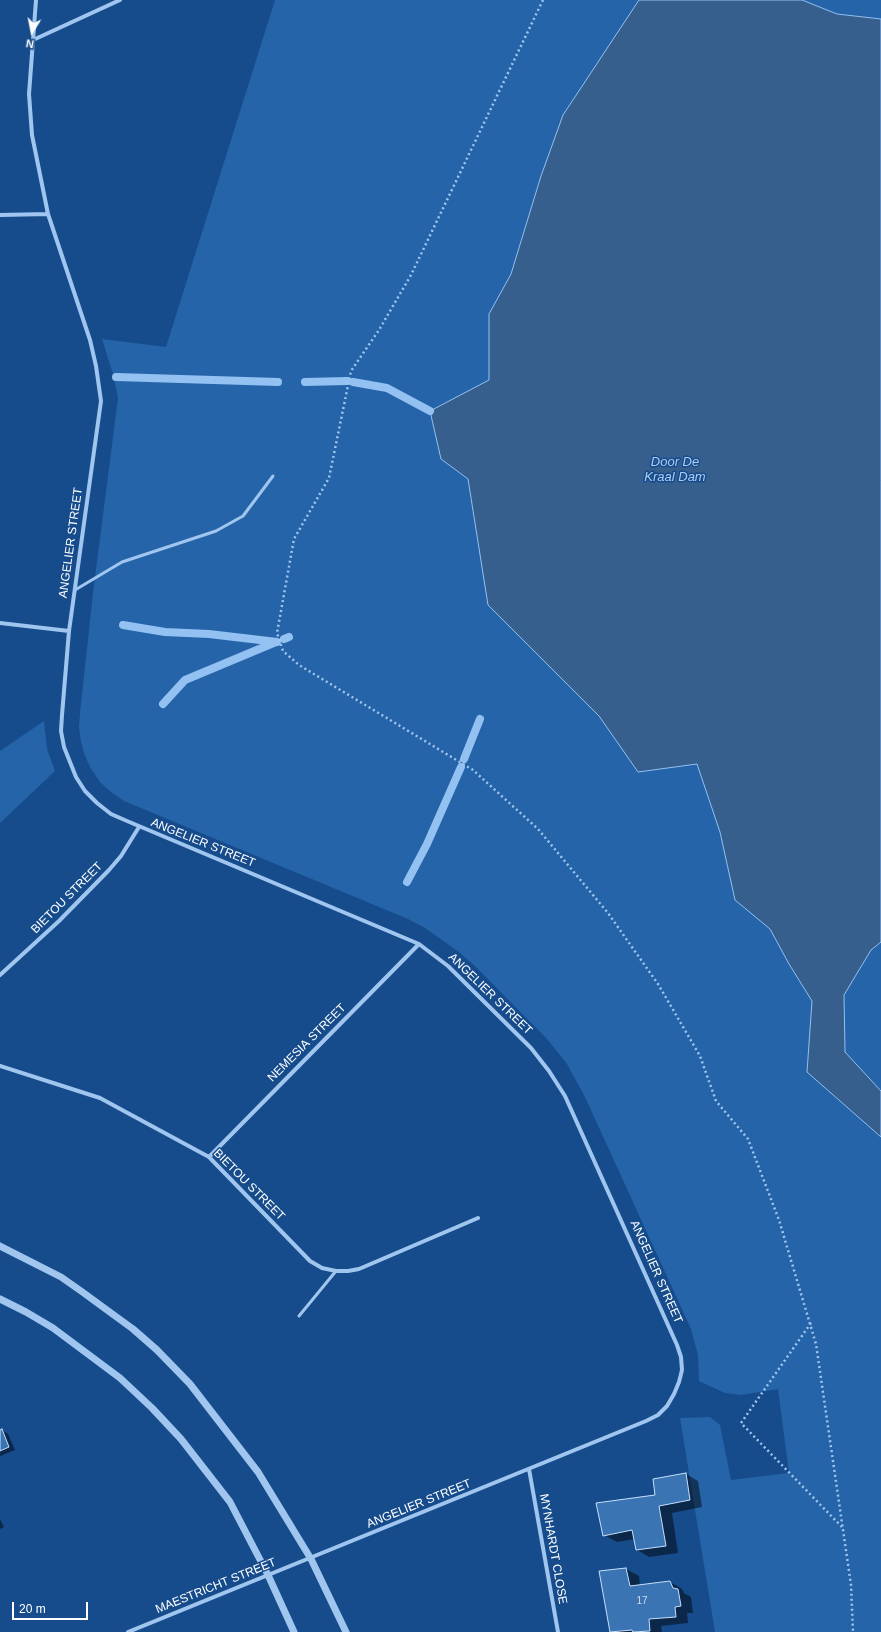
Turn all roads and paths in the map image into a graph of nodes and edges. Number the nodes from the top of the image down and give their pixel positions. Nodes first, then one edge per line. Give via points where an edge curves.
1 (36, 0) edge
2 (120, 0) edge
3 (543, 0) edge
4 (33, 40) junction
5 (48, 214) junction
6 (0, 215) edge
7 (273, 476) dead end
8 (75, 590) junction
9 (0, 623) edge
10 (70, 631) junction
11 (140, 827) junction
12 (419, 944) junction
13 (0, 975) edge
14 (0, 1066) edge
15 (209, 1157) junction
16 (478, 1218) dead end
17 (0, 1246) edge
18 (336, 1271) junction
19 (0, 1299) edge
20 (299, 1316) dead end
21 (811, 1323) junction
22 (529, 1469) junction
23 (843, 1527) junction
24 (311, 1559) junction
25 (268, 1575) junction
26 (128, 1632) edge
27 (294, 1632) edge
28 (346, 1632) edge
29 (558, 1632) edge
30 (853, 1632) edge

1 - 4 street, ANGELIER STREET
2 - 4 street
3 - 21 path via 411,275 379,330 351,371 329,478 294,539 277,633 283,651 299,665 473,770 538,829 608,913 658,984 700,1056 716,1101 748,1139 779,1220
4 - 5 street, ANGELIER STREET via 30,119
5 - 6 street
5 - 8 street, ANGELIER STREET via 90,340 101,401
7 - 8 lane via 243,516 216,531 122,562
8 - 10 street, ANGELIER STREET
9 - 10 street
10 - 11 street, ANGELIER STREET via 61,731 69,762 85,791 97,803 111,814
11 - 12 street, ANGELIER STREET
11 - 13 street, BIETOU STREET via 109,870 59,921
12 - 15 street, NEMESIA STREET
12 - 22 street, ANGELIER STREET via 448,966 531,1048 565,1096 681,1357 682,1370 679,1382 667,1406 658,1414
14 - 15 street, BIETOU STREET via 100,1098
15 - 18 street, BIETOU STREET via 310,1261 322,1268
16 - 18 street, BIETOU STREET via 359,1269
17 - 24 street via 66,1281 133,1329 157,1350 204,1401 258,1472
18 - 20 lane
19 - 25 street via 53,1328 120,1378 152,1408 181,1439 230,1502
21 - 23 path
21 - 23 path via 741,1423
22 - 24 street, ANGELIER STREET
22 - 29 street, MYNHARDT CLOSE
23 - 30 path via 851,1586
24 - 25 street, MAESTRICHT STREET
24 - 28 street
25 - 26 street, MAESTRICHT STREET
25 - 27 street

